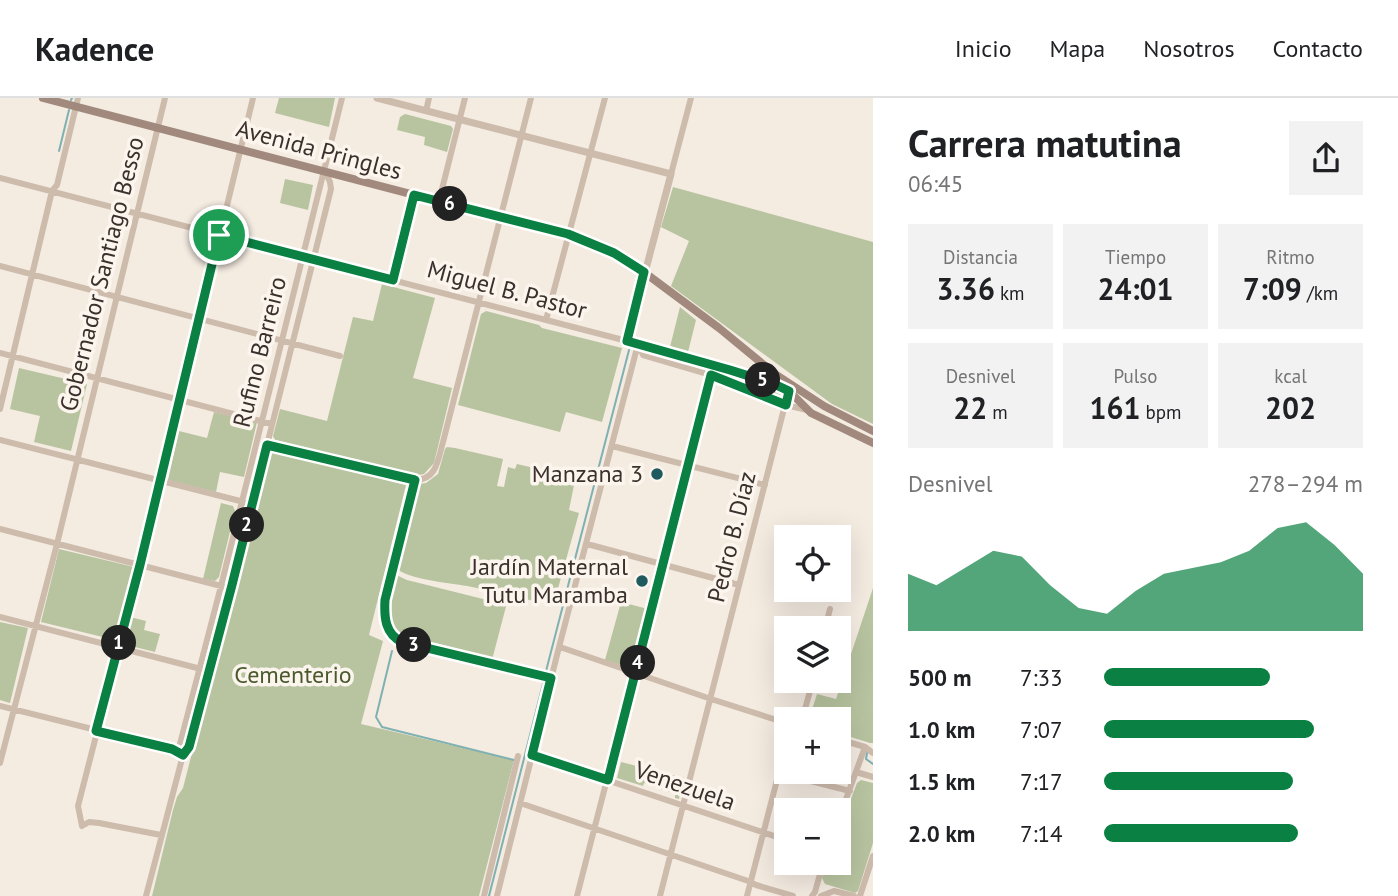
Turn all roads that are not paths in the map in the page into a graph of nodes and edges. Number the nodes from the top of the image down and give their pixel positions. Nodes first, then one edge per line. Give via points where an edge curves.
1 (43, 98) edge
2 (165, 98) edge
3 (253, 98) edge
4 (342, 98) edge
5 (377, 98) edge
6 (429, 98) edge
7 (465, 98) edge
8 (531, 98) edge
9 (605, 98) edge
10 (691, 98) edge
11 (77, 102) edge
12 (426, 111) junction
13 (460, 119) junction
14 (158, 128) junction
15 (522, 135) junction
16 (240, 149) junction
17 (590, 153) junction
18 (324, 171) junction
19 (671, 174) junction
20 (0, 178) edge
21 (52, 191) junction
22 (414, 195) junction
23 (439, 201) junction
24 (137, 213) junction
25 (500, 217) junction
26 (568, 234) junction
27 (219, 235) junction
28 (303, 257) junction
29 (313, 259) junction
30 (0, 266) edge
31 (644, 272) junction
32 (32, 275) junction
33 (393, 280) junction
34 (117, 298) junction
35 (479, 302) junction
36 (199, 319) junction
37 (546, 320) junction
38 (282, 341) junction
39 (627, 341) junction
40 (292, 343) junction
41 (638, 344) junction
42 (0, 353) edge
43 (13, 356) junction
44 (340, 356) dead end
45 (711, 375) junction
46 (97, 378) junction
47 (789, 387) junction
48 (179, 400) junction
49 (786, 405) junction
50 (0, 409) edge
51 (807, 410) junction
52 (262, 422) junction
53 (272, 424) junction
54 (873, 431) edge
55 (0, 440) edge
56 (873, 443) edge
57 (267, 445) junction
58 (612, 446) junction
59 (76, 460) junction
60 (687, 466) junction
61 (415, 480) junction
62 (159, 481) junction
63 (765, 485) junction
64 (242, 501) junction
65 (252, 504) junction
66 (0, 529) edge
67 (57, 544) junction
68 (587, 544) junction
69 (663, 564) junction
70 (140, 565) junction
71 (739, 585) junction
72 (221, 586) junction
73 (231, 589) junction
74 (830, 610) dead end
75 (828, 616) edge
76 (0, 617) edge
77 (36, 626) junction
78 (117, 647) junction
79 (560, 647) junction
80 (199, 669) junction
81 (210, 671) junction
82 (635, 673) junction
83 (551, 678) junction
84 (711, 699) junction
85 (0, 706) edge
86 (14, 710) junction
87 (774, 719) edge
88 (96, 731) junction
89 (851, 743) edge
90 (865, 747) junction
91 (873, 753) edge
92 (183, 755) junction
93 (518, 755) dead end
94 (532, 755) junction
95 (0, 762) edge
96 (856, 772) junction
97 (873, 778) edge
98 (608, 780) junction
99 (776, 784) edge
100 (822, 784) edge
101 (850, 791) junction
102 (847, 798) edge
103 (520, 803) junction
104 (683, 805) junction
105 (595, 829) junction
106 (763, 833) junction
107 (161, 835) junction
108 (774, 836) edge
109 (671, 855) junction
110 (873, 856) edge
111 (820, 875) edge
112 (751, 882) junction
113 (146, 896) edge
114 (484, 896) edge
115 (496, 896) edge
116 (577, 896) edge
117 (660, 896) edge
118 (747, 896) edge
119 (793, 896) edge
120 (812, 896) edge
121 (821, 896) edge
122 (854, 896) edge
123 (860, 896) edge

1 - 11 main road, Avenida Pringles
2 - 14 street, Gobernador Santiago Besso
3 - 16 street
4 - 18 street, Rufino Barreiro
5 - 12 street
6 - 12 street
7 - 13 street
8 - 15 street
9 - 17 street
10 - 19 street
11 - 14 main road, Avenida Pringles
11 - 21 street
12 - 13 street
13 - 15 street
13 - 23 street
14 - 16 main road, Avenida Pringles
14 - 24 street, Gobernador Santiago Besso
15 - 17 street
15 - 25 street
16 - 18 main road, Avenida Pringles
16 - 27 street
17 - 19 street
17 - 26 street
18 - 22 main road, Avenida Pringles
18 - 28 street, Rufino Barreiro
18 - 29 street, Rufino Barreiro via 331,189
19 - 31 street
20 - 21 street, Miguel B. Pastor
21 - 24 street, Miguel B. Pastor
21 - 32 street
22 - 23 main road, Avenida Pringles
22 - 33 street
23 - 25 main road, Avenida Pringles
24 - 27 street, Miguel B. Pastor
24 - 34 street, Gobernador Santiago Besso
25 - 26 main road, Avenida Pringles
25 - 35 street
26 - 31 main road, Avenida Pringles via 614,253
26 - 37 street
27 - 28 street, Miguel B. Pastor
27 - 36 street
28 - 29 street, Miguel B. Pastor
28 - 38 street, Rufino Barreiro
29 - 33 street, Miguel B. Pastor
29 - 40 street, Rufino Barreiro
30 - 32 street
31 - 39 street
31 - 47 main road, Avenida Pringles
32 - 34 street
32 - 43 street
33 - 35 street, Miguel B. Pastor
34 - 36 street
34 - 46 street, Gobernador Santiago Besso
35 - 37 street, Miguel B. Pastor
35 - 61 street via 434,471 429,478
36 - 38 street
36 - 48 street
37 - 39 street, Miguel B. Pastor
38 - 40 street
38 - 52 street, Rufino Barreiro
39 - 41 street, Miguel B. Pastor
40 - 44 street
40 - 53 street, Rufino Barreiro
41 - 45 street, Miguel B. Pastor via 643,355
41 - 47 street, Miguel B. Pastor
41 - 58 street
42 - 43 street
43 - 46 street
43 - 50 street
45 - 49 street, Miguel B. Pastor
45 - 60 street
46 - 48 street
46 - 59 street, Gobernador Santiago Besso
47 - 49 street, Pedro B. Díaz
47 - 51 main road
47 - 54 main road
48 - 52 street
48 - 62 street
49 - 51 street, Miguel B. Pastor
49 - 63 street, Pedro B. Díaz
51 - 56 main road
52 - 53 street
52 - 64 street, Rufino Barreiro
53 - 57 street, Rufino Barreiro
55 - 59 street
57 - 61 street
57 - 65 street, Rufino Barreiro
58 - 60 street
58 - 68 street
59 - 62 street
59 - 67 street, Gobernador Santiago Besso
60 - 63 street
60 - 69 street
61 - 83 street via 385,600 385,620 394,638
62 - 64 street
62 - 70 street
63 - 71 street, Pedro B. Díaz
64 - 65 street
64 - 72 street, Rufino Barreiro
65 - 73 street, Rufino Barreiro
66 - 67 street
67 - 70 street
67 - 77 street, Gobernador Santiago Besso
68 - 69 street
68 - 79 street
69 - 71 street
69 - 82 street
70 - 72 street
70 - 78 street
71 - 84 street, Pedro B. Díaz
72 - 73 street
72 - 80 street, Rufino Barreiro
73 - 81 street, Rufino Barreiro
74 - 75 street
76 - 77 street
77 - 78 street
77 - 86 street, Gobernador Santiago Besso
78 - 80 street
78 - 88 street
79 - 82 street
79 - 83 street
80 - 81 street
80 - 92 street, Rufino Barreiro via 180,744
81 - 92 street, Rufino Barreiro
82 - 84 street
82 - 98 street
83 - 94 street
84 - 87 street
84 - 104 street, Pedro B. Díaz
85 - 86 street
86 - 88 street
86 - 95 street, Gobernador Santiago Besso
88 - 92 street
88 - 107 street via 78,806 82,826 99,823
89 - 90 street
90 - 91 street
90 - 96 street
92 - 107 street
93 - 114 street
94 - 98 street, Venezuela
94 - 103 street
96 - 97 street
96 - 101 street
98 - 104 street, Venezuela
98 - 105 street
99 - 106 street
100 - 101 street
101 - 102 street
103 - 105 street
103 - 115 street
104 - 106 street, Venezuela
104 - 109 street, Pedro B. Díaz
105 - 109 street
105 - 116 street
106 - 108 street, Venezuela
106 - 112 street
107 - 113 street
109 - 112 street
109 - 117 street, Pedro B. Díaz
110 - 123 street
111 - 120 street
112 - 118 street
112 - 119 street
121 - 122 street via 834,891

